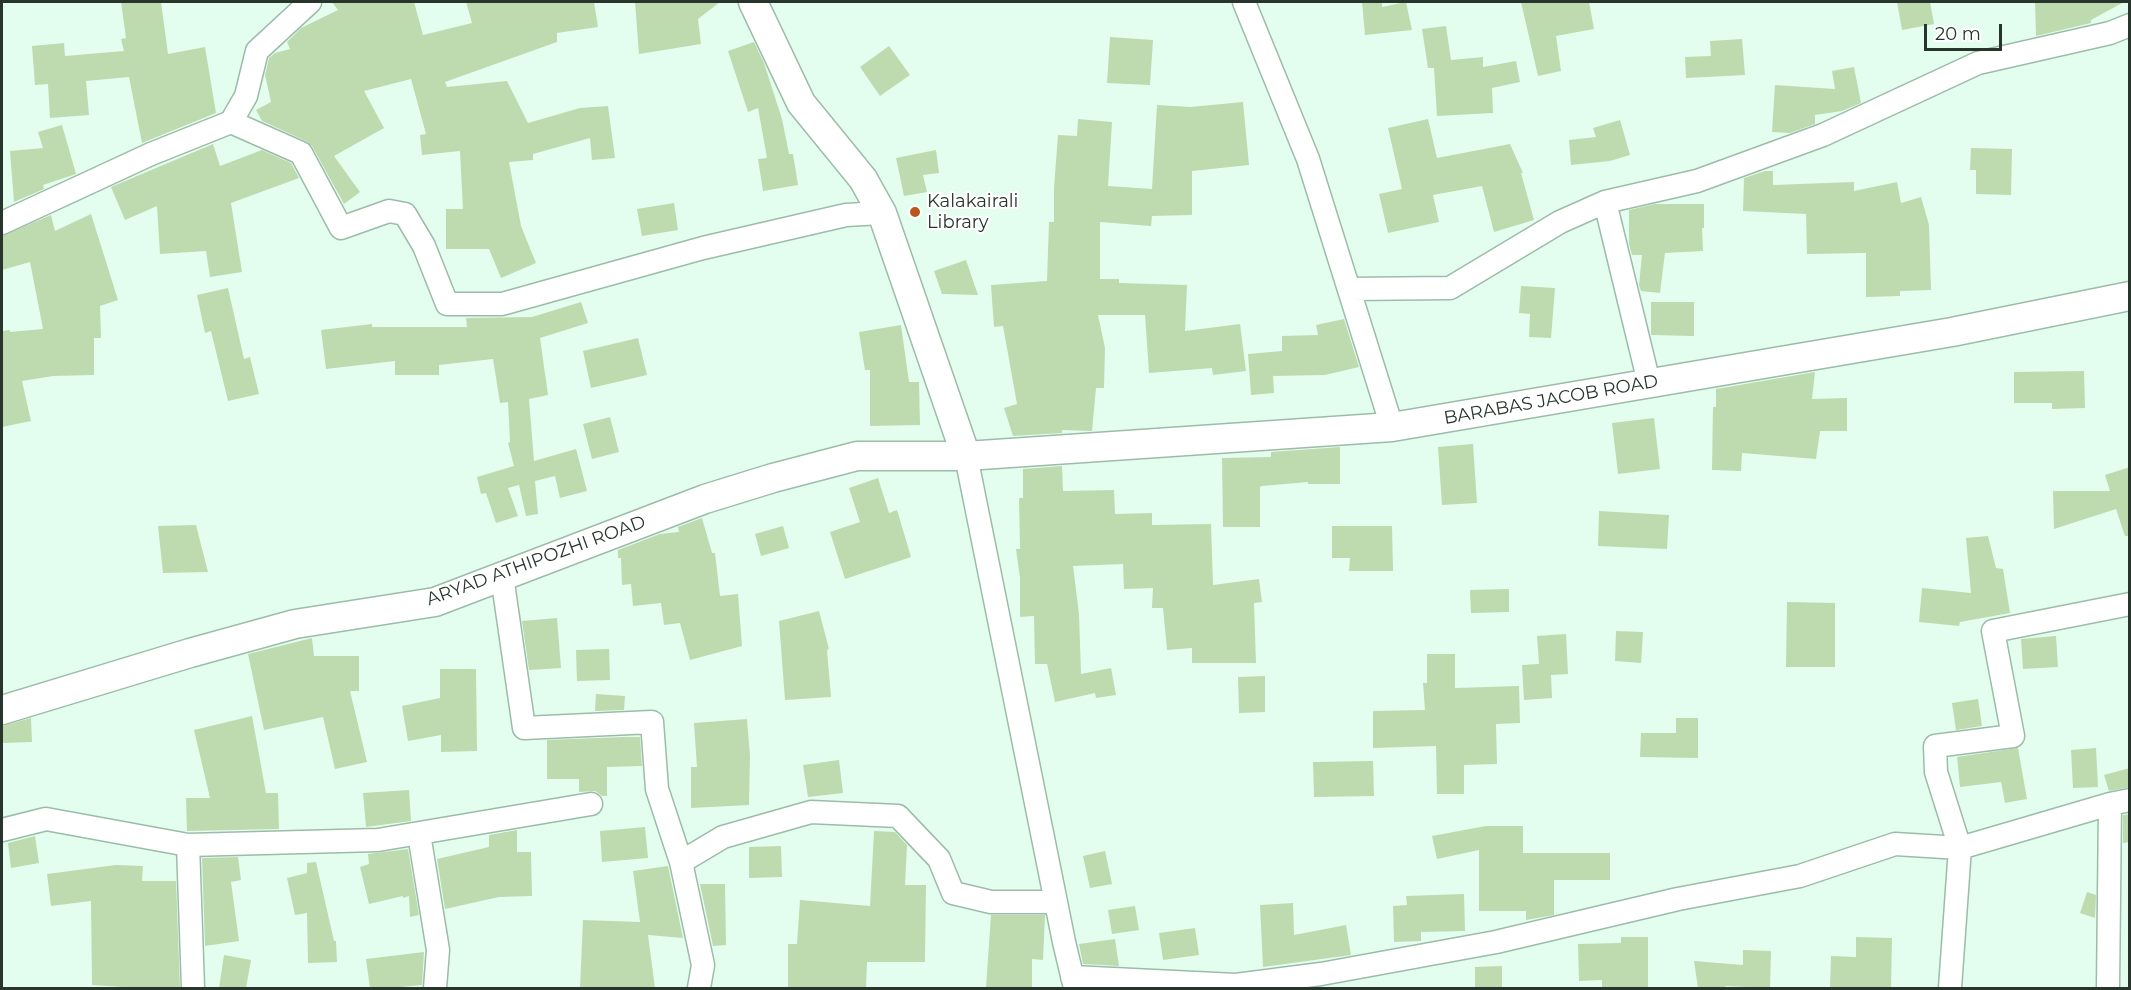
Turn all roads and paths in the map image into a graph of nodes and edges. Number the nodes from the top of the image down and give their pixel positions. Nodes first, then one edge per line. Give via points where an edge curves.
1 (310, 2) edge
2 (753, 2) edge
3 (1244, 2) edge
4 (2130, 25) edge
5 (231, 122) junction
6 (1605, 202) junction
7 (882, 213) junction
8 (2, 223) edge
9 (1349, 289) junction
10 (2130, 296) edge
11 (1649, 383) junction
12 (1392, 427) junction
13 (966, 456) junction
14 (502, 576) junction
15 (2130, 604) edge
16 (2, 710) edge
17 (2120, 802) edge
18 (591, 804) dead end
19 (2, 830) edge
20 (419, 834) junction
21 (188, 845) junction
22 (1960, 848) junction
23 (681, 862) junction
24 (1056, 902) junction
25 (1074, 983) edge
26 (193, 988) edge
27 (435, 988) edge
28 (699, 988) edge
29 (1950, 988) edge
30 (2108, 988) edge

1 - 5 street via 256,51 246,96
2 - 7 street via 801,103 863,179
3 - 9 street via 1308,159
4 - 6 street via 1978,63 1823,135 1697,181
5 - 7 street via 301,153 341,228 389,211 405,214 424,246 447,304 502,304 703,248 846,215
5 - 8 street via 151,154
6 - 9 street via 1560,222 1450,288
6 - 11 street
7 - 13 street
9 - 12 street
10 - 11 street, BARABAS JACOB ROAD via 1952,332
11 - 12 street, BARABAS JACOB ROAD
12 - 13 street, BARABAS JACOB ROAD
13 - 14 street, ARYAD ATHIPOZHI ROAD via 857,456 705,499
13 - 24 street
14 - 16 street, ARYAD ATHIPOZHI ROAD via 435,602 296,624
14 - 23 street via 524,728 651,722 657,789
15 - 22 street via 1993,631 2013,736 1935,746 1936,772
17 - 22 street
17 - 30 street
18 - 20 street
19 - 21 street via 46,819
20 - 21 street via 378,840
20 - 27 street via 438,950
21 - 26 street
22 - 25 street via 1895,844 1800,876 1666,902 1496,942 1321,974 1236,985
22 - 29 street
23 - 24 street via 723,837 811,812 898,816 939,859 953,893 991,902
23 - 28 street via 703,965
24 - 25 street

